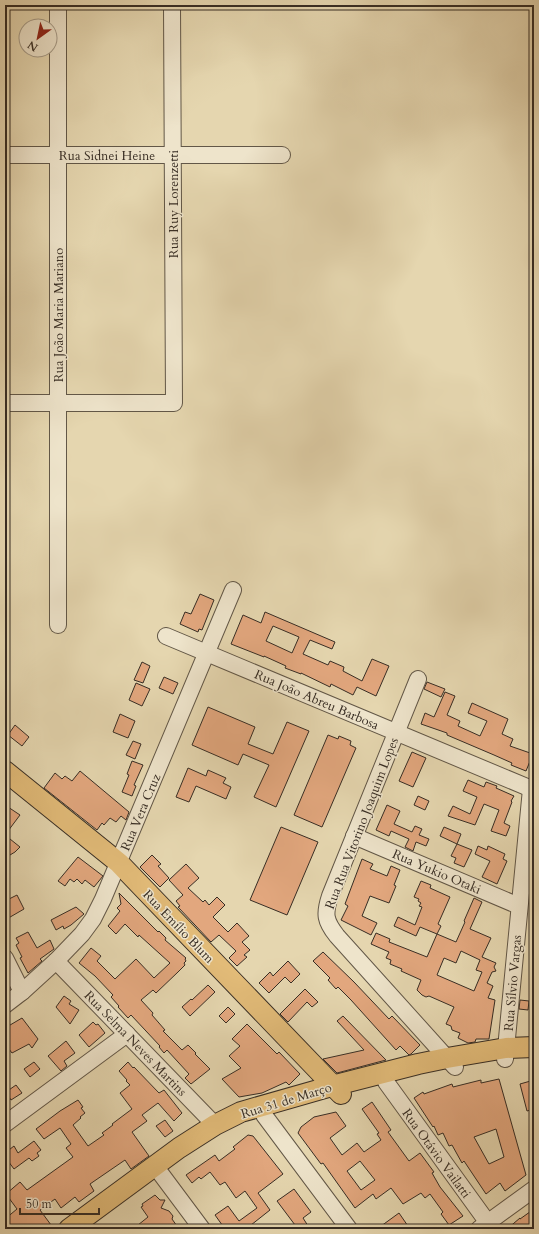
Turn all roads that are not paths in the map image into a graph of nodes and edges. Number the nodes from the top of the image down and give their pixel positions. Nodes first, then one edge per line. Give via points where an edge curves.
1 (58, 5) edge
2 (172, 5) edge
3 (282, 154) dead end
4 (5, 155) edge
5 (58, 155) junction
6 (173, 155) junction
7 (5, 403) edge
8 (58, 403) junction
9 (233, 590) dead end
10 (58, 625) dead end
11 (166, 636) dead end
12 (207, 653) junction
13 (418, 679) dead end
14 (396, 732) junction
15 (5, 771) edge
16 (532, 789) edge
17 (354, 836) junction
18 (119, 863) junction
19 (519, 906) junction
20 (5, 958) edge
21 (56, 961) junction
22 (22, 992) junction
23 (5, 1005) edge
24 (127, 1034) junction
25 (534, 1047) edge
26 (505, 1054) junction
27 (534, 1057) edge
28 (451, 1062) junction
29 (386, 1082) junction
30 (336, 1090) junction
31 (264, 1115) junction
32 (5, 1124) edge
33 (215, 1125) junction
34 (161, 1174) junction
35 (534, 1189) edge
36 (483, 1226) edge
37 (68, 1229) edge
38 (87, 1229) edge
39 (202, 1229) edge
40 (348, 1229) edge

1 - 5 street, Rua João Maria Mariano
2 - 6 street, Rua Ruy Lorenzetti
3 - 6 street, Rua Sidnei Heine
4 - 5 street, Rua Sidnei Heine
5 - 6 street, Rua Sidnei Heine
5 - 8 street, Rua João Maria Mariano
6 - 8 street, Rua Ruy Lorenzetti via 174,403
7 - 8 street
8 - 10 street, Rua João Maria Mariano
9 - 12 street, Rua Vera Cruz
11 - 12 street, Rua João Abreu Barbosa
12 - 14 street, Rua João Abreu Barbosa
12 - 18 street, Rua Vera Cruz
13 - 14 street, Rua Rua Vitorino Joaquim Lopes
14 - 16 street, Rua João Abreu Barbosa
14 - 17 street, Rua Rua Vitorino Joaquim Lopes
15 - 18 main road, Rua Emílio Blum
16 - 19 street, Rua Sílvio Vargas
17 - 19 street, Rua Yukio Otaki
17 - 28 street, Rua Rua Vitorino Joaquim Lopes via 326,907 326,918 330,927
18 - 21 street, Rua Vera Cruz via 94,919
18 - 30 main road, Rua Emílio Blum
19 - 26 street, Rua Sílvio Vargas
20 - 22 street
21 - 22 street, Rua Vera Cruz
21 - 24 street, Rua Selma Neves Martins
22 - 23 street, Rua Vera Cruz
24 - 32 street
24 - 33 street, Rua Selma Neves Martins
25 - 26 main road, Rua 31 de Março
26 - 27 main road, Rua 31 de Março
26 - 28 main road, Rua 31 de Março
28 - 29 main road, Rua 31 de Março
28 - 30 main road, Rua 31 de Março
29 - 30 main road, Rua 31 de Março
29 - 36 street, Rua Otávio Vailatti
30 - 31 main road, Rua 31 de Março
30 - 33 main road, Rua 31 de Março via 247,1110
31 - 34 main road, Rua 31 de Março via 224,1132
31 - 40 street
33 - 37 main road, Rua 31 de Março via 179,1148
34 - 38 main road, Rua 31 de Março
34 - 39 street
35 - 36 street

